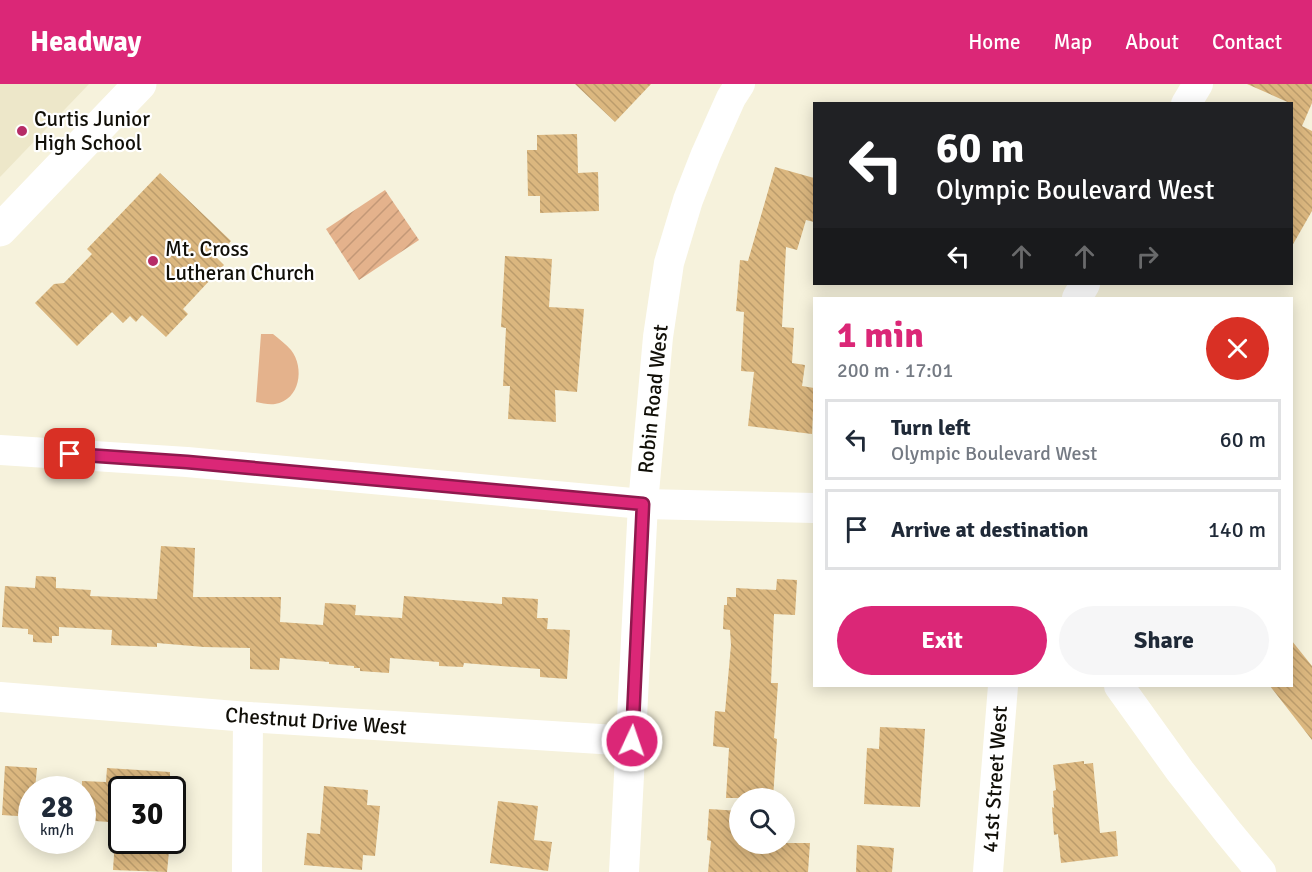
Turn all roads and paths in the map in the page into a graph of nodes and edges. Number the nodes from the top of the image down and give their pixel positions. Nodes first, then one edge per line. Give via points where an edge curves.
1 (140, 84) edge
2 (740, 84) edge
3 (1198, 84) edge
4 (1187, 102) edge
5 (0, 230) edge
6 (0, 450) edge
7 (643, 504) junction
8 (813, 508) edge
9 (1003, 687) edge
10 (1120, 687) edge
11 (0, 697) edge
12 (248, 717) junction
13 (632, 741) junction
14 (247, 872) edge
15 (624, 872) edge
16 (988, 872) edge
17 (1261, 872) edge

1 - 5 street
2 - 7 street, Robin Road West via 706,154 669,263
3 - 4 street
6 - 7 street via 187,462
7 - 8 street
7 - 13 street, Robin Road West
9 - 16 street, 41st Street West
10 - 17 street
11 - 12 street, Chestnut Drive West
12 - 13 street, Chestnut Drive West
12 - 14 street
13 - 15 street, Robin Road West

